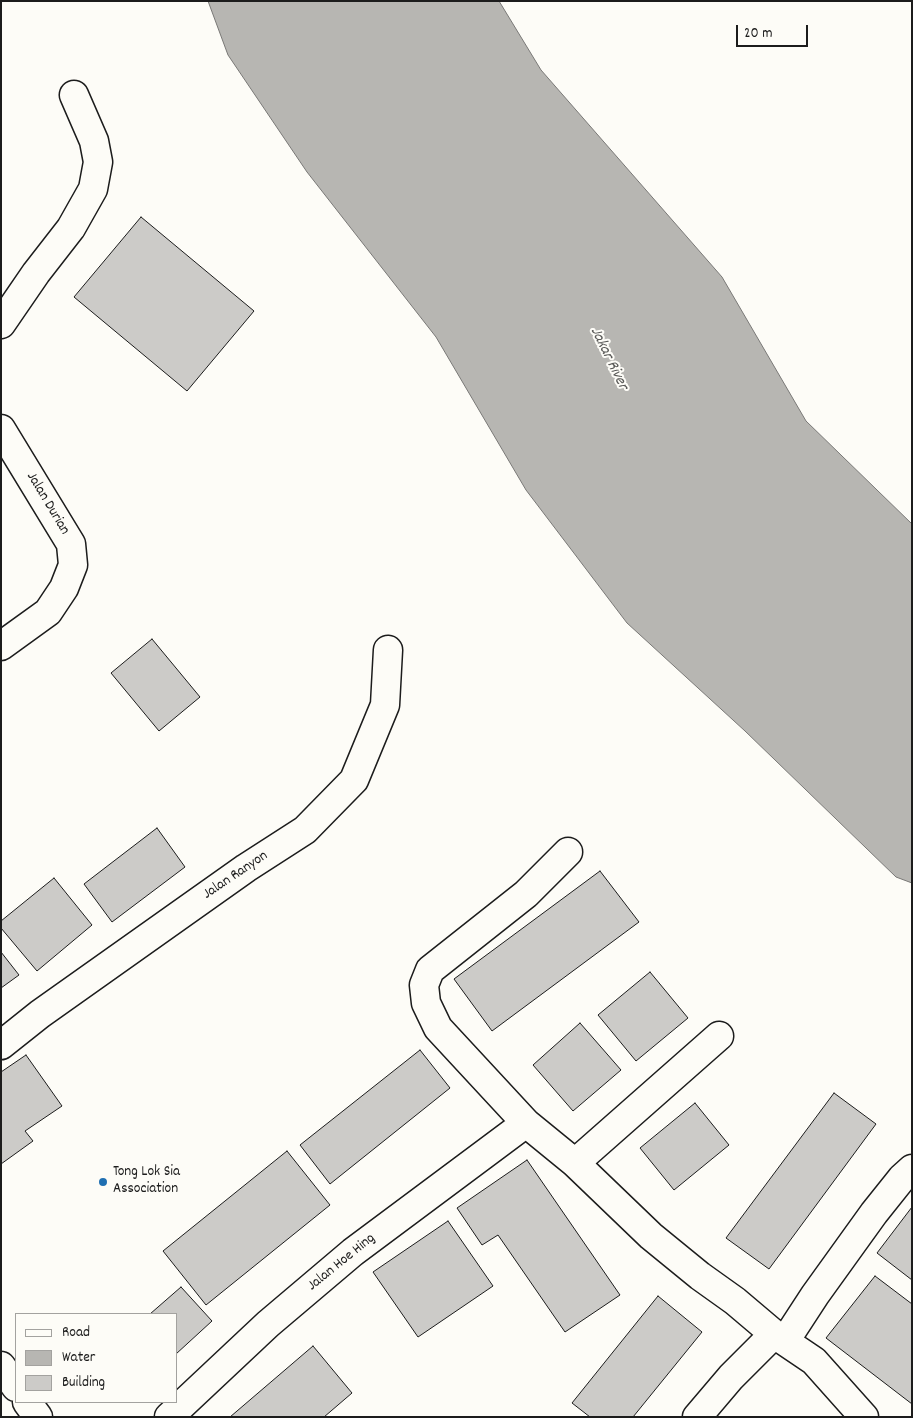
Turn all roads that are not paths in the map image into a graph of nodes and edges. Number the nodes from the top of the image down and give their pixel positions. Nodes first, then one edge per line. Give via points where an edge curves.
1 (74, 95) dead end
2 (1, 324) edge
3 (1, 429) edge
4 (1, 646) edge
5 (388, 650) dead end
6 (568, 852) dead end
7 (719, 1036) dead end
8 (1, 1045) edge
9 (526, 1123) junction
10 (575, 1163) junction
11 (912, 1170) edge
12 (779, 1337) junction
13 (1, 1366) edge
14 (15, 1386) edge
15 (28, 1403) edge
16 (38, 1417) edge
17 (169, 1417) edge
18 (697, 1417) edge
19 (864, 1417) edge

1 - 2 street via 94,141 98,162 93,189 71,228
3 - 4 street, Jalan Durian via 71,544 73,565 64,588 48,612
5 - 8 street, Jalan Ranyon via 384,705 354,780 305,830 246,868
6 - 9 street via 526,894 430,970 424,985 426,1003 438,1028
7 - 10 street
9 - 10 street
9 - 17 street, Jalan Hoe Hing via 353,1252 268,1324
10 - 12 street via 651,1236
11 - 12 street via 902,1178 815,1295
12 - 18 street via 731,1377
12 - 19 street via 814,1361
13 - 14 street
15 - 16 street

